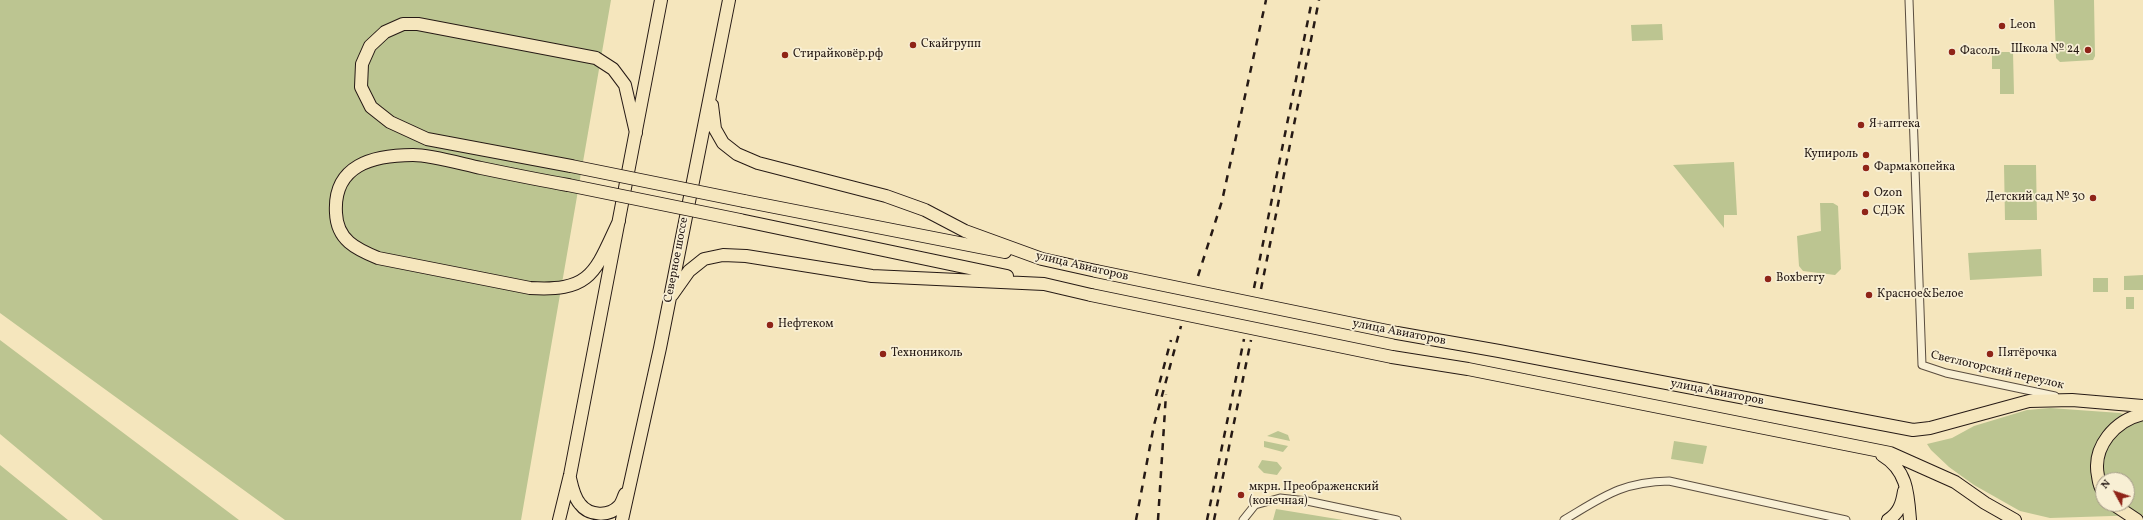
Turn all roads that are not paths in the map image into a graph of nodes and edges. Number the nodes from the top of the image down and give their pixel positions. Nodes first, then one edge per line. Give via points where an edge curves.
1 (661, 0) edge
2 (729, 0) edge
3 (1909, 0) edge
4 (711, 94) junction
5 (636, 132) junction
6 (620, 222) junction
7 (1042, 259) junction
8 (1044, 284) junction
9 (669, 300) junction
10 (2072, 400) junction
11 (2143, 406) edge
12 (2143, 414) edge
13 (1872, 449) junction
14 (2097, 472) edge
15 (570, 475) junction
16 (1905, 482) junction
17 (629, 485) junction
18 (2125, 512) edge
19 (559, 520) edge
20 (622, 520) edge
21 (1243, 520) edge
22 (1397, 520) edge
23 (1564, 520) edge
24 (1846, 520) edge
25 (1888, 520) edge
26 (1910, 520) edge
27 (2015, 520) edge
28 (2137, 520) edge

1 - 5 main road
2 - 4 main road, Северное шоссе
3 - 10 street, Светлогорский переулок via 1922,365 1946,373
4 - 7 main road, улица Авиаторов via 715,129 723,143 737,154 758,163 886,196 925,210 965,231
4 - 9 main road, Северное шоссе
5 - 6 main road
5 - 7 main road, bridge via 625,86 614,69 596,58 418,24 403,24 385,32 370,46 362,64 361,87 371,107 390,122 427,139
6 - 8 main road, bridge via 597,266 586,279 571,286 530,288 378,258 356,249 344,237 336,221 335,200 342,180 357,166 375,159 414,155
6 - 15 main road
7 - 10 main road, улица Авиаторов, bridge via 1397,334 1500,351 1914,430 2029,401
8 - 9 main road, улица Авиаторов via 872,276 746,256 723,255 704,259 689,271
8 - 13 main road, улица Авиаторов, bridge via 1392,357 1468,369
9 - 17 main road, Северное шоссе
10 - 11 main road, улица Авиаторов
12 - 14 main road via 2118,425 2101,445
13 - 16 main road via 1894,463 1903,474
13 - 27 main road, улица Авиаторов via 1910,460 1955,482
15 - 17 main road via 574,494 580,505 589,512 600,514 610,513 619,506
15 - 19 main road
16 - 25 main road via 1902,503 1894,516
16 - 26 main road via 1909,493
17 - 20 main road, Северное шоссе
18 - 28 main road
21 - 22 street via 1255,505 1280,498 1307,501
23 - 24 street via 1624,487 1651,481 1670,481

